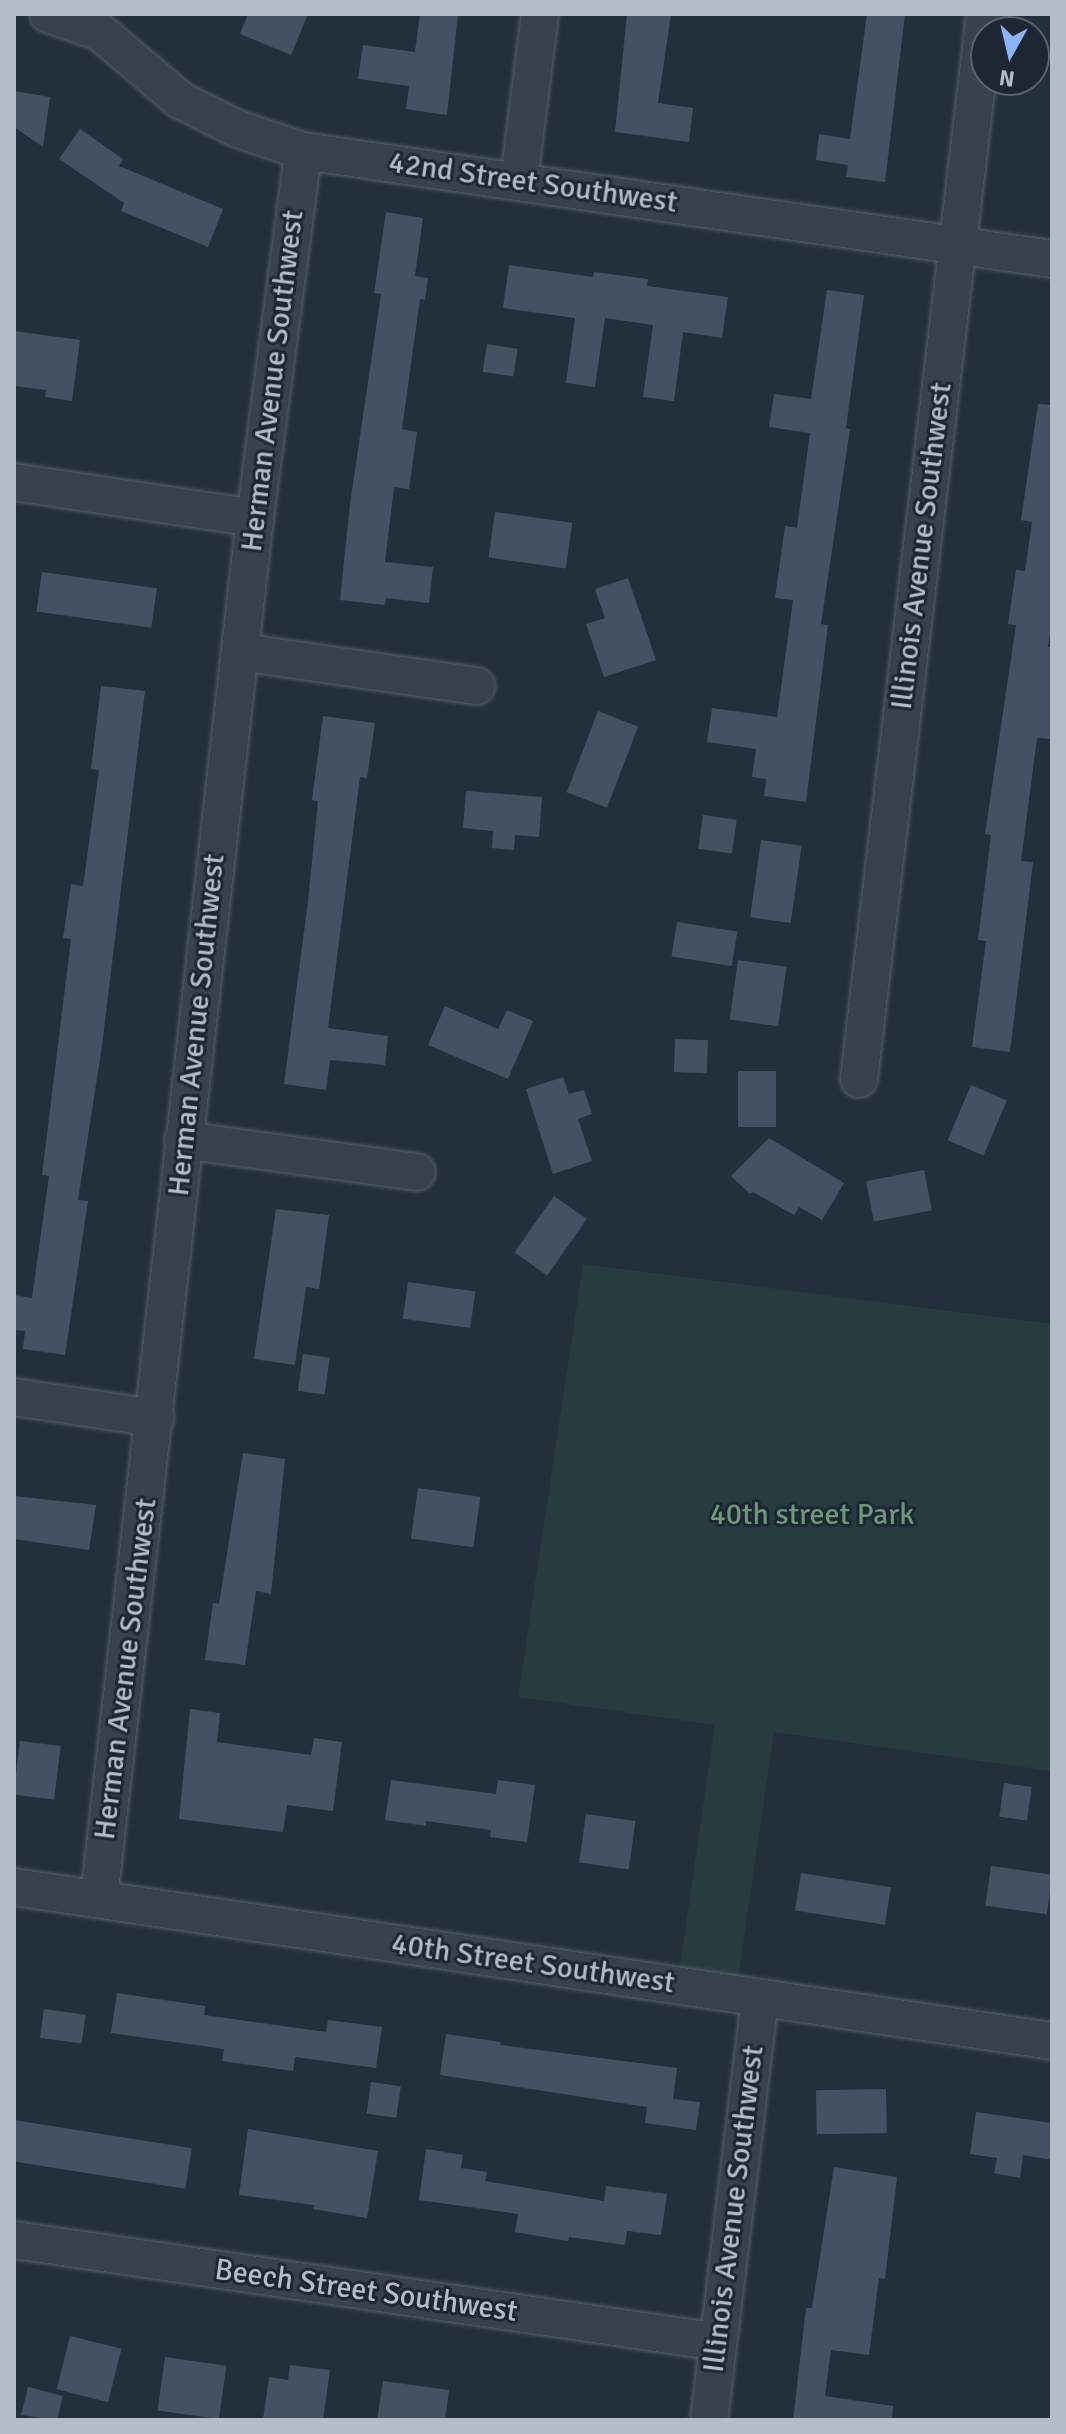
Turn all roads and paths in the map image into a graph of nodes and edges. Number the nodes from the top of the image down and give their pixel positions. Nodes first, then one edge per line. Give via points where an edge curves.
1 (48, 14) edge
2 (540, 14) edge
3 (985, 14) edge
4 (303, 151) junction
5 (519, 180) junction
6 (958, 244) junction
7 (1052, 259) edge
8 (14, 482) edge
9 (255, 518) junction
10 (240, 652) junction
11 (477, 686) dead end
12 (859, 1079) dead end
13 (183, 1140) junction
14 (417, 1172) dead end
15 (14, 1397) edge
16 (155, 1418) junction
17 (14, 1887) edge
18 (99, 1899) junction
19 (760, 1998) junction
20 (1052, 2041) edge
21 (14, 2240) edge
22 (718, 2342) junction
23 (709, 2420) edge

1 - 4 street, 42nd Street Southwest via 100,32 180,100 238,129
2 - 5 street
3 - 6 street, Illinois Avenue Southwest
4 - 5 street, 42nd Street Southwest
4 - 9 street, Herman Avenue Southwest
5 - 6 street, 42nd Street Southwest
6 - 7 street, 42nd Street Southwest
6 - 12 street, Illinois Avenue Southwest
8 - 9 street
9 - 10 street, Herman Avenue Southwest
10 - 11 street
10 - 13 street, Herman Avenue Southwest
13 - 14 street
13 - 16 street, Herman Avenue Southwest
15 - 16 street
16 - 18 street, Herman Avenue Southwest
17 - 18 street, 40th Street Southwest
18 - 19 street, 40th Street Southwest
19 - 20 street, 40th Street Southwest
19 - 22 street, Illinois Avenue Southwest
21 - 22 street, Beech Street Southwest
22 - 23 street, Illinois Avenue Southwest

